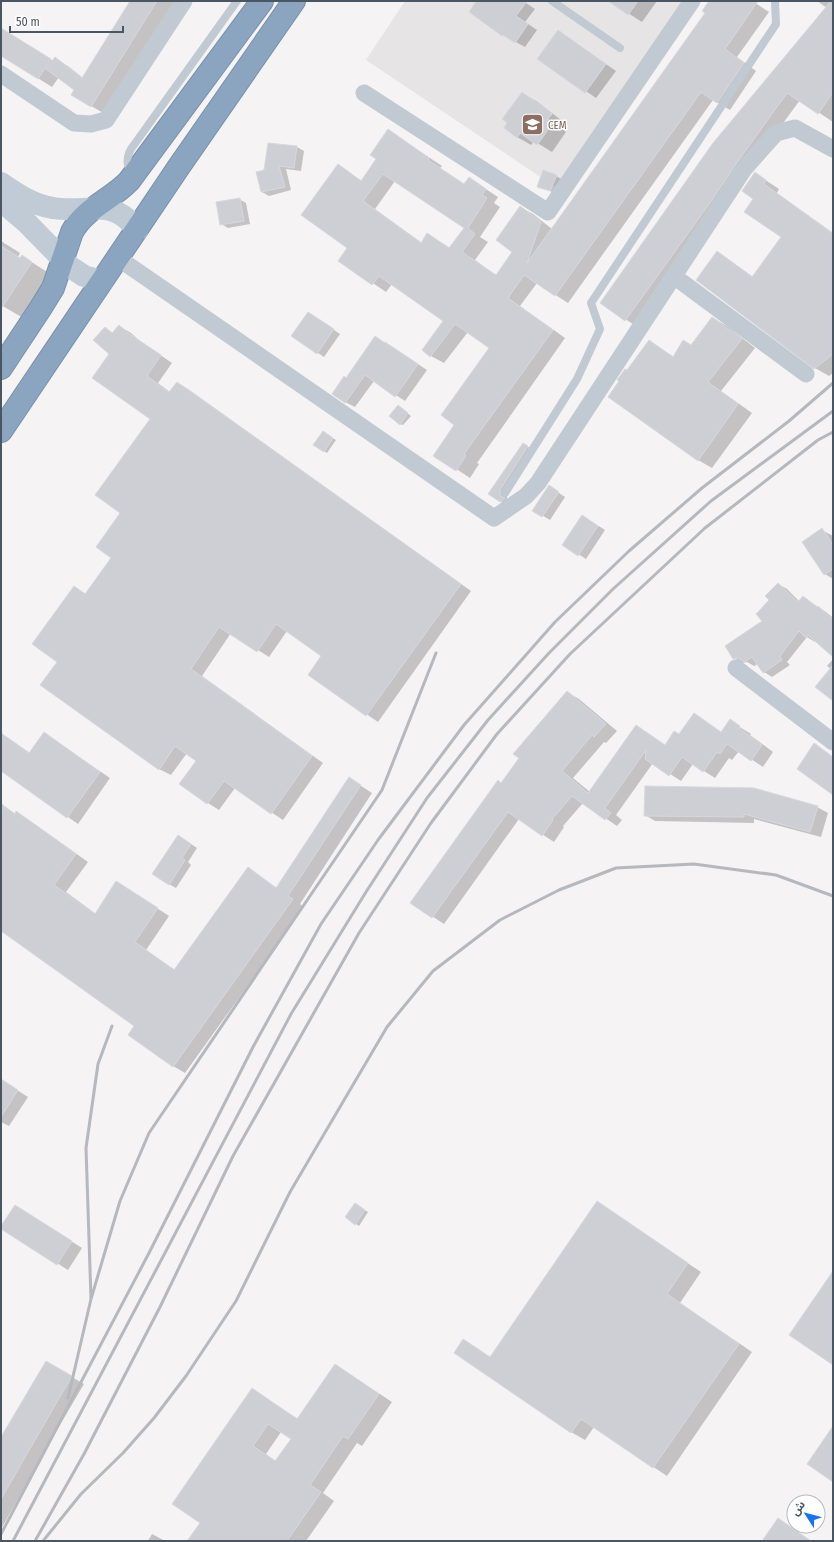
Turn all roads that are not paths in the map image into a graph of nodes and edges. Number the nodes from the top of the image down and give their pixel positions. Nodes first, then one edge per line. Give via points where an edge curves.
1 (184, 1) edge
2 (238, 1) edge
3 (294, 1) edge
4 (552, 1) edge
5 (692, 1) edge
6 (775, 1) edge
7 (260, 2) edge
8 (279, 22) junction
9 (620, 48) dead end
10 (1, 74) edge
11 (364, 93) dead end
12 (833, 149) edge
13 (134, 175) junction
14 (1, 184) edge
15 (160, 195) junction
16 (4, 206) edge
17 (93, 208) junction
18 (136, 230) junction
19 (118, 258) junction
20 (63, 260) junction
21 (674, 277) junction
22 (102, 281) junction
23 (1, 368) edge
24 (806, 374) dead end
25 (1, 431) edge
26 (505, 493) dead end
27 (736, 668) dead end
28 (833, 742) edge

1 - 10 street via 106,120 91,124 74,123
2 - 13 lane via 128,154 127,163
3 - 8 highway
4 - 9 lane
5 - 11 street via 548,212
6 - 26 lane via 776,24 591,303 600,329 577,379
7 - 8 street
7 - 13 highway
8 - 15 highway
12 - 21 street via 795,128 776,133 744,169
13 - 15 highway
13 - 17 highway via 116,193
14 - 17 street via 42,206 64,209
15 - 18 highway
16 - 20 street via 33,228
17 - 18 street via 115,211 127,219
17 - 20 highway via 76,224
18 - 19 highway
19 - 21 street via 494,518 526,496 538,482
19 - 22 highway
20 - 22 street via 77,271
20 - 23 highway via 48,298
21 - 24 street
22 - 25 highway
27 - 28 street

